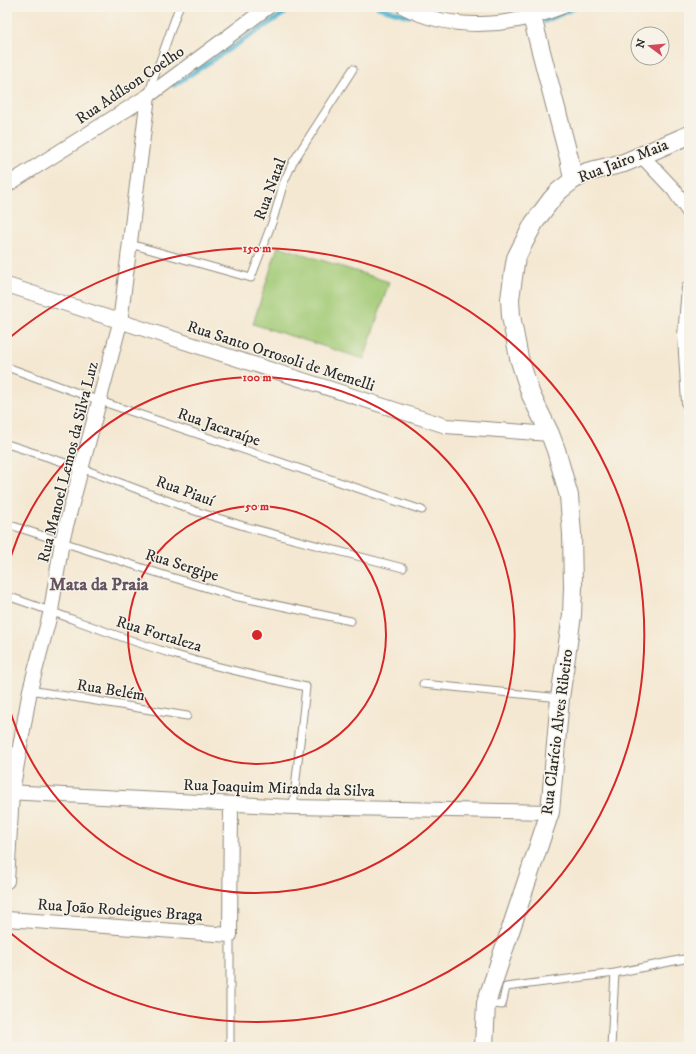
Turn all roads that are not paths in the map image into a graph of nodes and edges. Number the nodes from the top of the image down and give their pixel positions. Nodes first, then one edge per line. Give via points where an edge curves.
1 (178, 7) edge
2 (268, 7) edge
3 (404, 7) edge
4 (561, 7) edge
5 (530, 12) edge
6 (352, 69) dead end
7 (148, 96) junction
8 (689, 135) edge
9 (642, 156) junction
10 (573, 180) junction
11 (7, 184) edge
12 (689, 212) edge
13 (130, 244) junction
14 (7, 286) edge
15 (688, 295) edge
16 (120, 322) junction
17 (7, 367) edge
18 (100, 401) junction
19 (689, 403) edge
20 (550, 434) junction
21 (7, 444) edge
22 (81, 468) junction
23 (422, 510) dead end
24 (7, 524) edge
25 (62, 541) junction
26 (403, 568) dead end
27 (7, 596) edge
28 (51, 611) junction
29 (351, 621) dead end
30 (423, 684) dead end
31 (30, 690) junction
32 (560, 698) junction
33 (187, 716) dead end
34 (9, 792) edge
35 (231, 804) junction
36 (293, 807) junction
37 (550, 812) junction
38 (7, 882) edge
39 (7, 919) edge
40 (230, 935) junction
41 (689, 958) edge
42 (615, 972) junction
43 (486, 1003) junction
44 (230, 1047) edge
45 (484, 1047) edge
46 (611, 1047) edge

1 - 7 lane
2 - 7 street, Rua Adílson Coelho
3 - 5 street via 433,19 448,22 493,23
4 - 5 street
5 - 10 street
6 - 13 lane, Rua Natal via 293,162 251,278
7 - 11 street, Rua Adílson Coelho
7 - 13 street, Rua Manoel Lemos da Silva Luz
8 - 9 street, Rua Jairo Maia
9 - 10 street, Rua Jairo Maia via 587,172
9 - 12 street via 674,190
10 - 20 street, Rua Jairo Maia via 551,200 528,234 516,258 510,299 519,358 538,410
13 - 16 street, Rua Manoel Lemos da Silva Luz
14 - 16 street, Rua Santo Orrosoli de Memelli
15 - 19 street via 685,336
16 - 18 street, Rua Manoel Lemos da Silva Luz
16 - 20 street, Rua Santo Orrosoli de Memelli via 446,426
17 - 18 lane, Rua Jacaraípe
18 - 22 street, Rua Manoel Lemos da Silva Luz
18 - 23 lane, Rua Jacaraípe
20 - 32 street, Rua Clarício Alves Ribeiro via 569,496 573,560 572,615
21 - 22 lane, Rua Piauí
22 - 25 street, Rua Manoel Lemos da Silva Luz
22 - 26 lane, Rua Piauí via 195,511
24 - 25 lane, Rua Sergipe
25 - 28 street, Rua Manoel Lemos da Silva Luz
25 - 29 lane, Rua Sergipe via 234,596
27 - 28 lane, Rua Fortaleza
28 - 31 street, Rua Manoel Lemos da Silva Luz
28 - 36 lane, Rua Fortaleza via 107,633 177,655 306,687
30 - 32 lane
31 - 33 lane, Rua Belém
31 - 34 street, Rua Manoel Lemos da Silva Luz
32 - 37 street, Rua Clarício Alves Ribeiro
34 - 35 street, Rua Joaquim Miranda da Silva
34 - 38 street, Rua Manoel Lemos da Silva Luz
35 - 36 street, Rua Joaquim Miranda da Silva
35 - 40 street
36 - 37 street, Rua Joaquim Miranda da Silva
37 - 43 street, Rua Clarício Alves Ribeiro
39 - 40 street, Rua João Rodeigues Braga
40 - 44 lane
41 - 42 lane
42 - 43 lane via 506,987 502,1005
42 - 46 lane
43 - 45 street, Rua Clarício Alves Ribeiro

